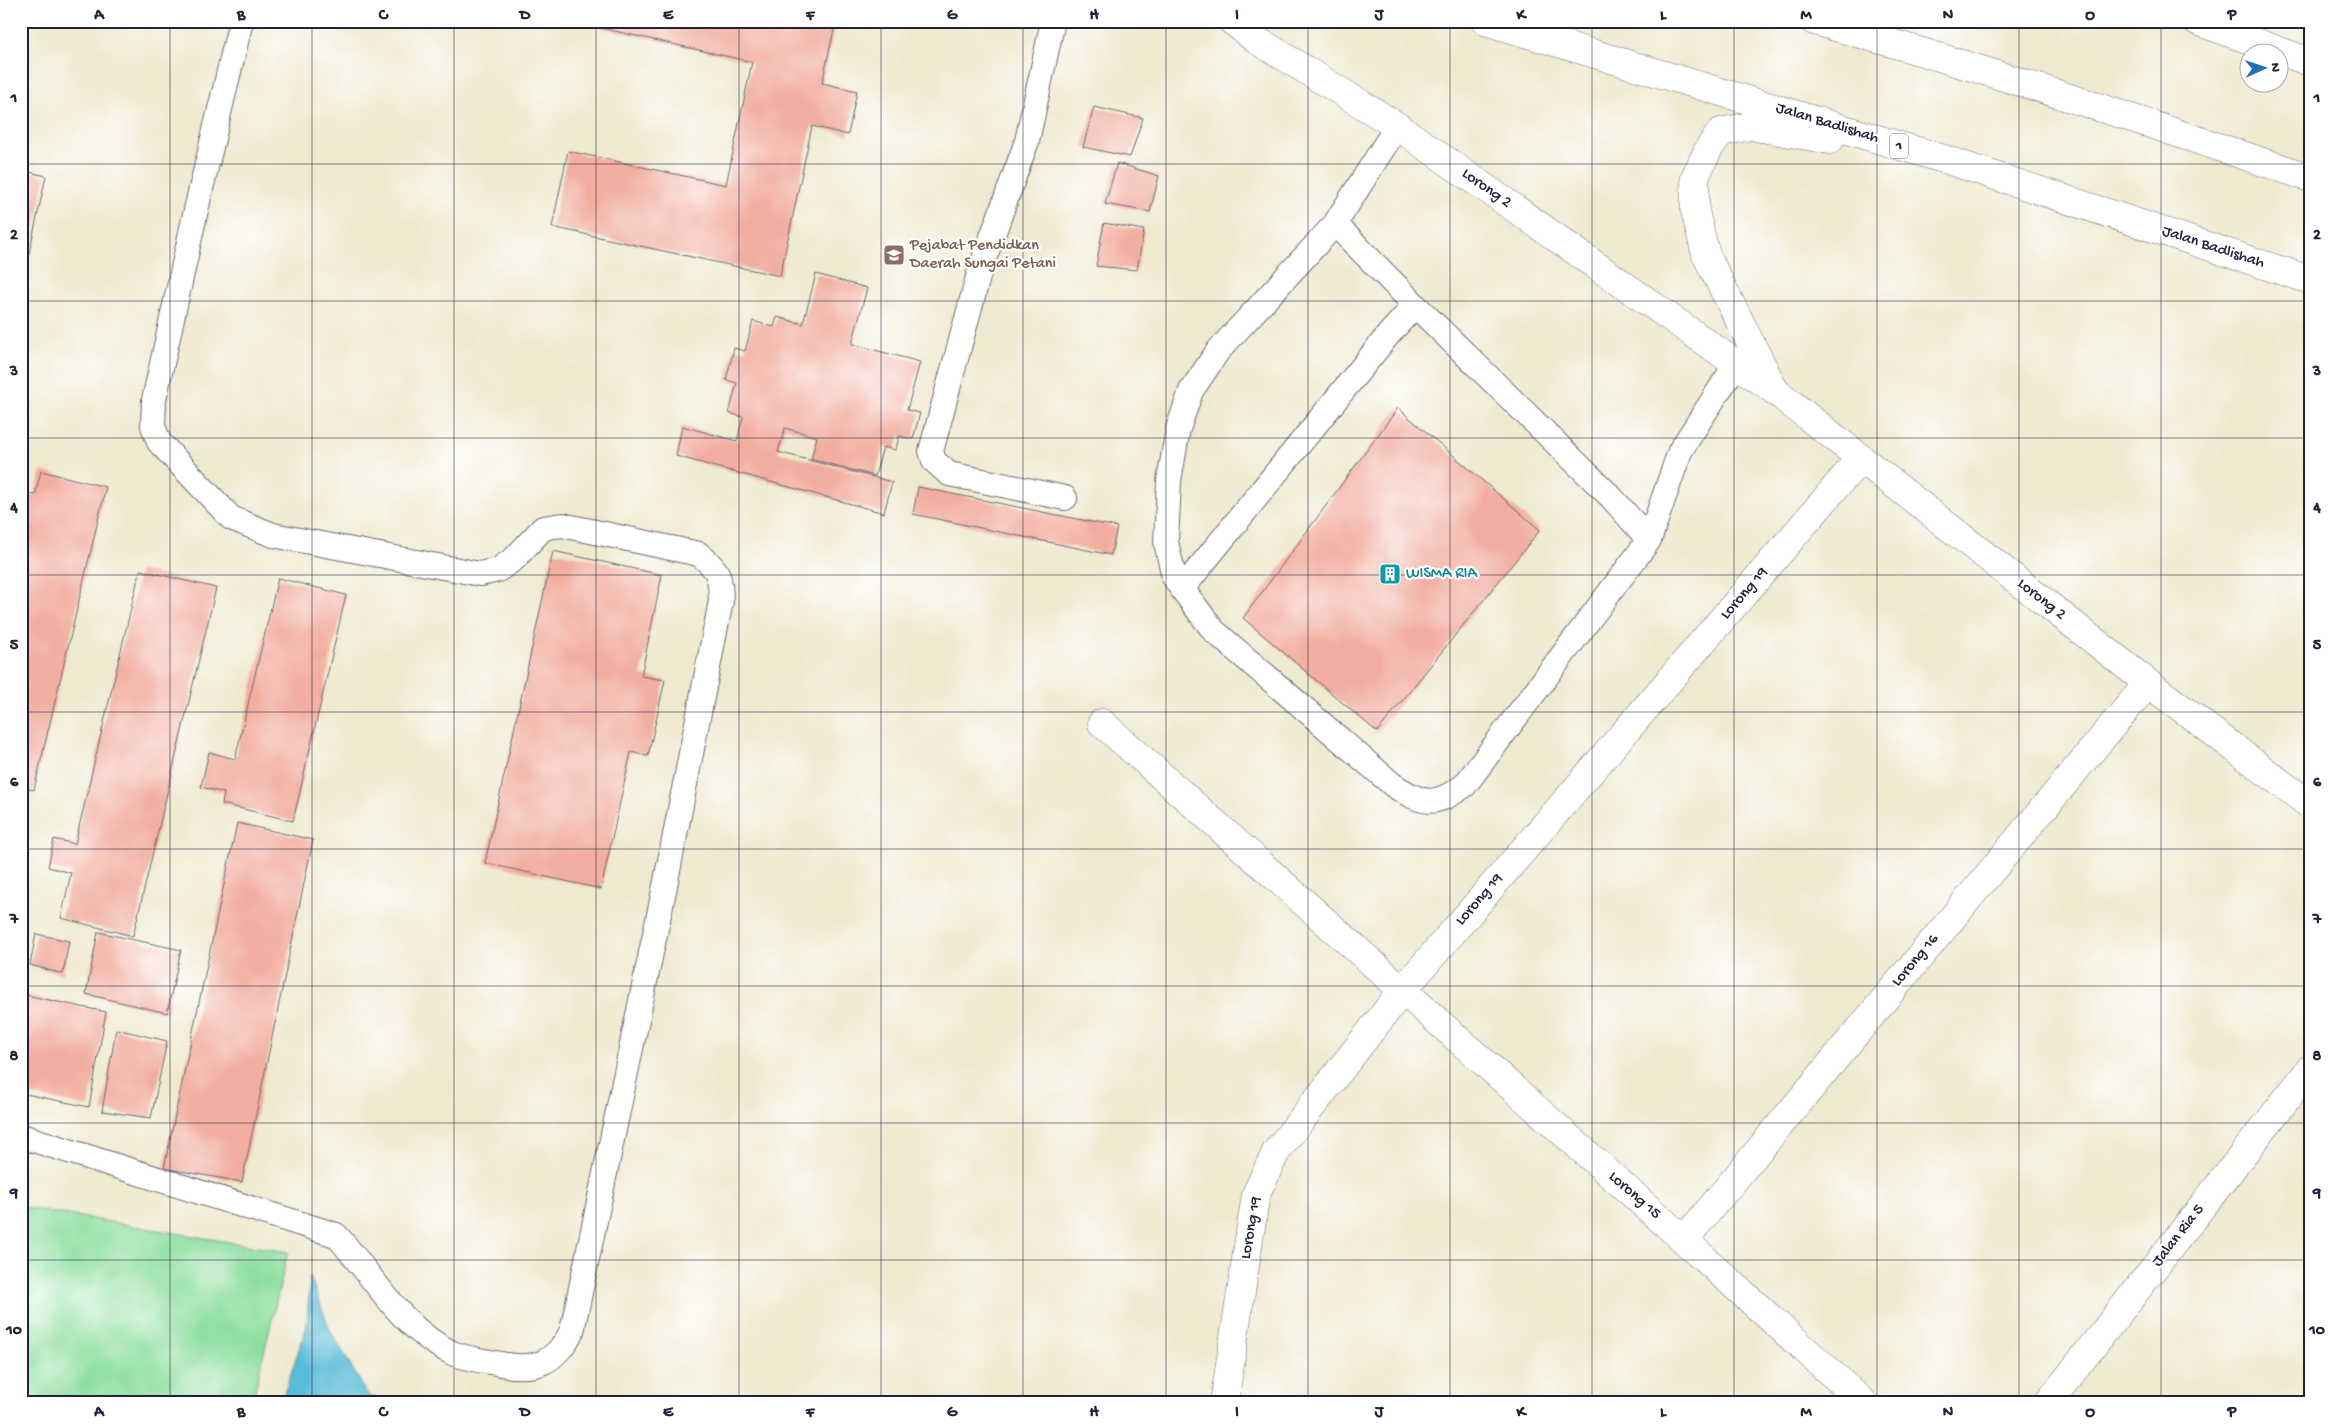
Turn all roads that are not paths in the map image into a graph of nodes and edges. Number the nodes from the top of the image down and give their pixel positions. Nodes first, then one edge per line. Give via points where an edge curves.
1 (241, 21) edge
2 (1054, 21) edge
3 (1232, 21) edge
4 (1485, 21) edge
5 (1814, 21) edge
6 (2196, 21) edge
7 (2310, 62) edge
8 (1396, 126) junction
9 (1947, 160) junction
10 (2310, 178) edge
11 (1335, 224) junction
12 (2310, 280) edge
13 (1415, 305) junction
14 (1736, 364) junction
15 (1775, 391) junction
16 (1860, 459) junction
17 (1065, 498) dead end
18 (1649, 540) junction
19 (1182, 589) junction
20 (2148, 683) junction
21 (1102, 723) dead end
22 (2310, 805) edge
23 (1402, 990) junction
24 (2310, 1069) edge
25 (21, 1136) edge
26 (1684, 1240) junction
27 (1224, 1403) edge
28 (1864, 1403) edge
29 (2048, 1403) edge

1 - 25 lane via 154,400 153,426 159,442 231,518 273,535 480,574 498,570 514,559 543,528 562,525 699,554 715,567 720,582 721,601 665,886 572,1331 553,1357 535,1366 516,1367 453,1353 420,1332 388,1300 359,1259 336,1235
2 - 17 lane via 1027,141 980,270 931,450 934,461 949,474
3 - 8 street, Lorong 2
4 - 9 street, Jalan Badlishah / 1
5 - 10 street via 2161,127
6 - 7 street
8 - 11 lane
8 - 14 street, Lorong 2
9 - 12 street, Jalan Badlishah / 1
9 - 15 street via 1750,126 1721,132 1709,148 1695,177 1695,211 1706,255
11 - 13 lane
11 - 19 lane via 1218,352 1192,392 1178,429 1166,542 1174,577
13 - 18 lane via 1612,498
13 - 19 lane
14 - 15 street, Lorong 2
14 - 18 lane via 1680,451
15 - 16 street, Lorong 2
16 - 20 street, Lorong 2
16 - 23 street, Lorong 19
18 - 19 lane via 1465,786 1446,799 1433,802 1415,799 1393,785 1327,729 1214,631
20 - 22 street, Lorong 2
20 - 26 street, Lorong 16
21 - 23 street, Lorong 15
23 - 26 street, Lorong 15
23 - 27 street, Lorong 19 via 1276,1152 1265,1172 1256,1194
24 - 29 street, Jalan Ria 5
26 - 28 street, Lorong 15

